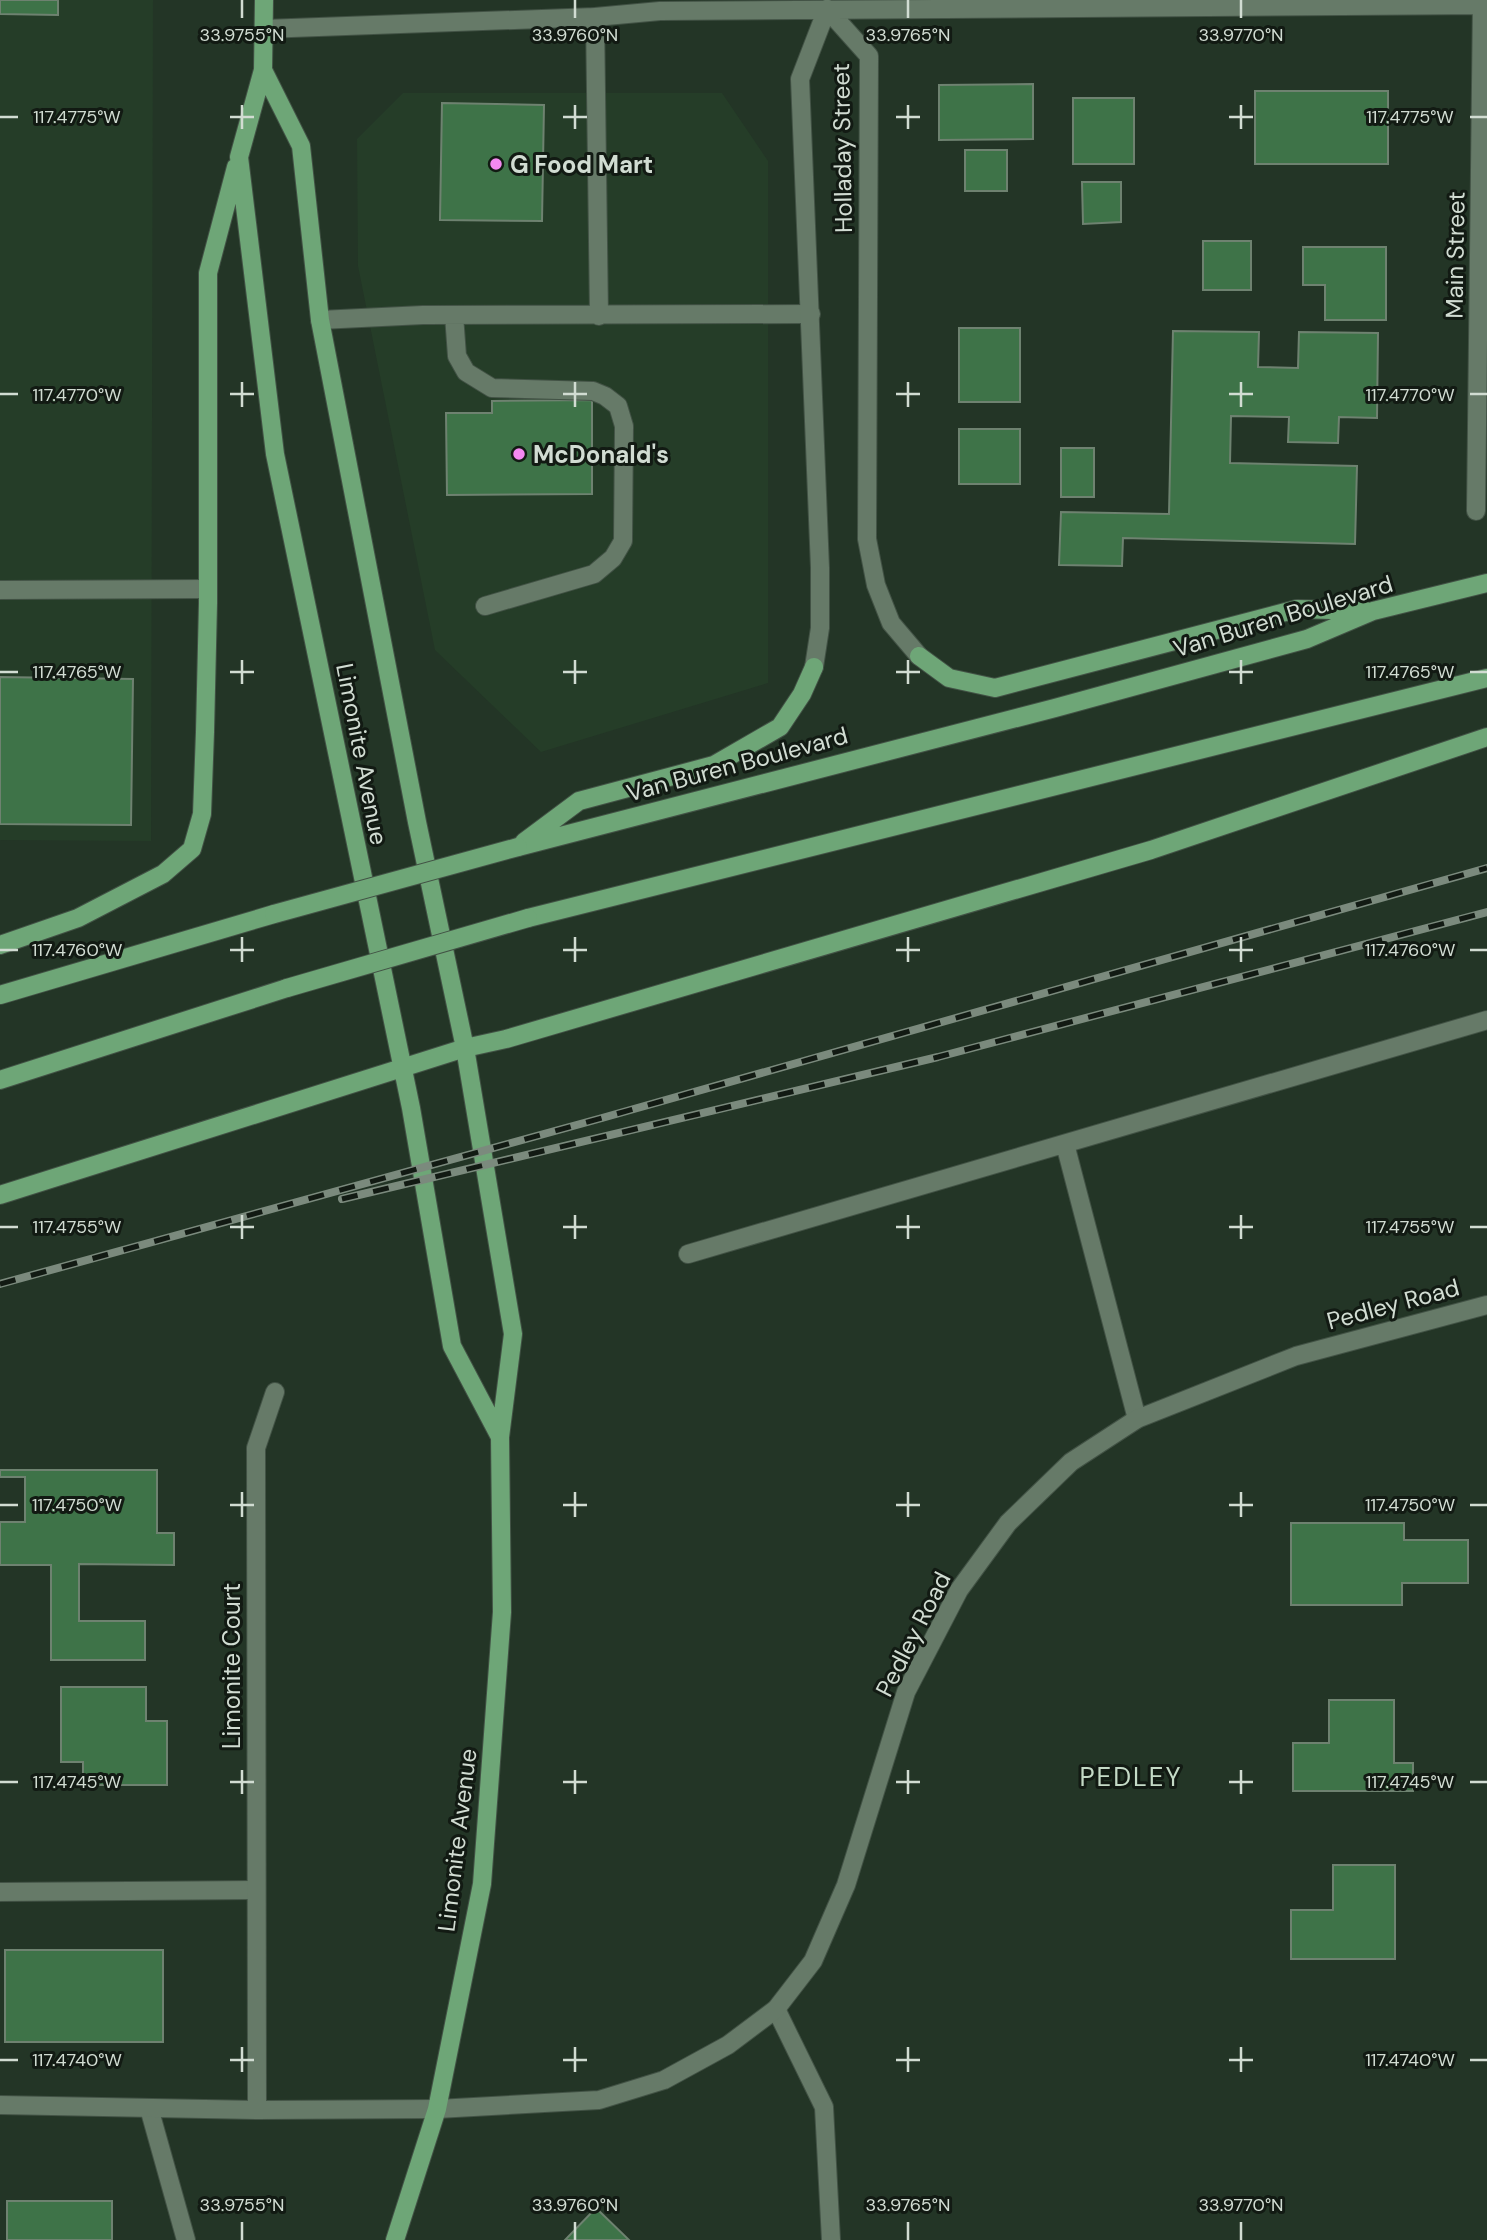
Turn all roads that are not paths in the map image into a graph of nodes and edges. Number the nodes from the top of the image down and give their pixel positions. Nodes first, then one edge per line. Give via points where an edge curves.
1 (264, 0) edge
2 (1484, 3) edge
3 (872, 4) edge
4 (827, 9) junction
5 (595, 17) junction
6 (264, 29) junction
7 (263, 70) junction
8 (239, 157) junction
9 (811, 314) junction
10 (454, 315) junction
11 (599, 316) junction
12 (320, 320) junction
13 (1476, 511) dead end
14 (1487, 583) edge
15 (208, 589) junction
16 (0, 590) edge
17 (485, 607) dead end
18 (1373, 611) junction
19 (919, 656) joint
20 (814, 667) joint
21 (1487, 678) edge
22 (1487, 737) edge
23 (518, 847) junction
24 (0, 945) edge
25 (0, 995) edge
26 (1487, 1020) edge
27 (465, 1048) junction
28 (402, 1068) junction
29 (0, 1080) edge
30 (1065, 1144) junction
31 (0, 1195) edge
32 (688, 1254) dead end
33 (1487, 1305) edge
34 (275, 1392) dead end
35 (1137, 1419) junction
36 (500, 1437) junction
37 (256, 1890) junction
38 (0, 1892) edge
39 (776, 2008) junction
40 (0, 2105) edge
41 (149, 2108) junction
42 (437, 2109) junction
43 (257, 2110) junction
44 (186, 2240) edge
45 (395, 2240) edge
46 (831, 2240) edge

1 - 6 main road, Limonite Avenue
2 - 3 street
2 - 13 street, Main Street
3 - 4 street
4 - 5 street
4 - 9 street, Holladay Street via 800,79
4 - 19 street, Holladay Street via 869,56 867,539 876,585 891,623
5 - 6 street
5 - 11 street
6 - 7 main road, Limonite Avenue
7 - 8 main road, Limonite Avenue
7 - 12 main road, Limonite Avenue via 301,146
8 - 15 main road via 208,273
8 - 28 main road, Limonite Avenue via 275,454
9 - 11 street
9 - 20 street, Holladay Street via 820,568 820,628
10 - 11 street
10 - 12 street
10 - 17 street via 457,356 466,372 492,388 593,391 618,406 624,426 623,541 613,558 594,574
12 - 27 main road, Limonite Avenue
14 - 18 main road, Van Buren Boulevard
15 - 16 street
15 - 24 main road via 202,814 192,849 163,874 78,918
18 - 19 main road via 1297,609 995,688 949,678
18 - 23 main road, Van Buren Boulevard via 1307,639
20 - 23 main road via 780,727 714,765 579,801
21 - 29 main road, bridge via 528,918 286,988
22 - 27 main road via 1151,850
23 - 25 main road, Van Buren Boulevard, bridge
26 - 30 street
27 - 28 main road
27 - 36 main road, Limonite Avenue via 513,1334
28 - 31 main road
28 - 36 main road, Limonite Avenue via 452,1346
30 - 32 street
30 - 35 street
33 - 35 street, Pedley Road via 1296,1356
34 - 37 street, Limonite Court via 256,1448
35 - 39 street, Pedley Road via 1071,1462 1008,1523 959,1590 906,1692 846,1885 813,1961
36 - 42 main road, Limonite Avenue via 502,1612 482,1884
37 - 38 street
37 - 43 street, Limonite Court
39 - 42 street, Pedley Road via 728,2045 664,2080 599,2100
39 - 46 street via 824,2107
40 - 41 street, Pedley Road
41 - 43 street, Pedley Road
41 - 44 street
42 - 43 street, Pedley Road
42 - 45 main road, Limonite Avenue

